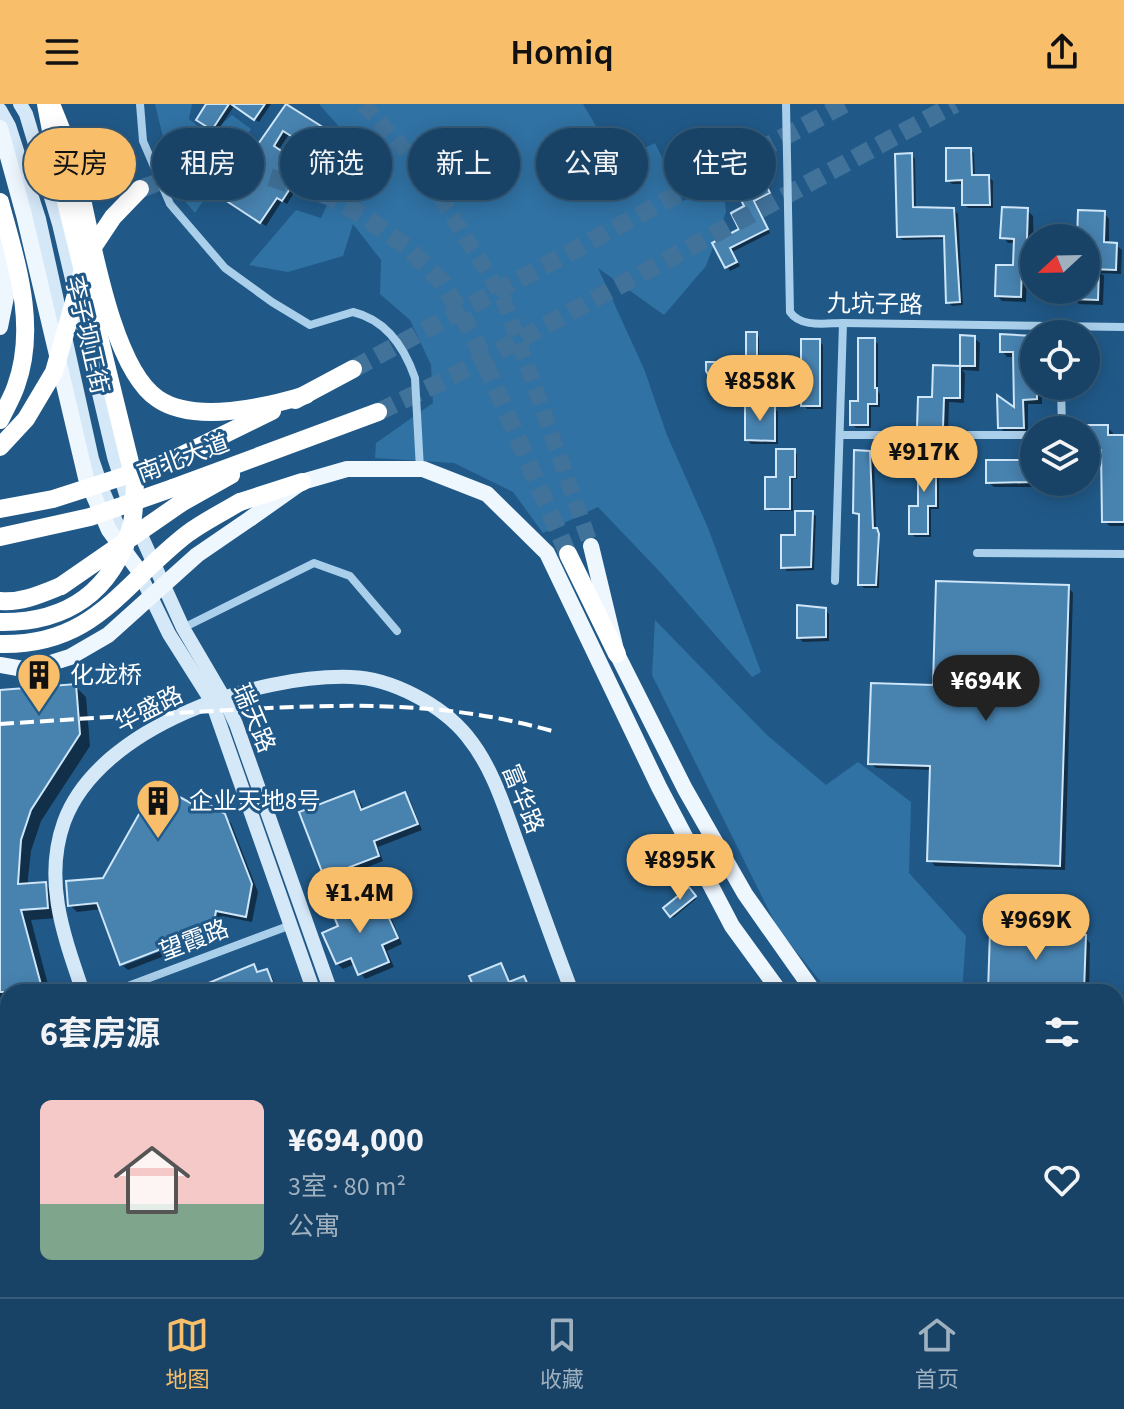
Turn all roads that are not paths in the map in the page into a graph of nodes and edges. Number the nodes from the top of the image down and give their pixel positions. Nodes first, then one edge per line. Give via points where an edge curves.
1 (20, 104) edge
2 (48, 104) edge
3 (140, 104) edge
4 (786, 104) edge
5 (0, 110) edge
6 (0, 128) edge
7 (140, 189) tunnel mouth
8 (0, 202) edge
9 (0, 223) edge
10 (843, 323) junction
11 (0, 327) edge
12 (1124, 327) edge
13 (1100, 328) edge
14 (1020, 329) edge
15 (353, 369) tunnel mouth
16 (306, 395) junction
17 (378, 412) tunnel mouth
18 (0, 420) edge
19 (840, 435) junction
20 (1020, 435) edge
21 (0, 447) edge
22 (420, 469) junction
23 (302, 482) junction
24 (177, 496) junction
25 (0, 509) edge
26 (0, 537) edge
27 (591, 546) tunnel mouth
28 (977, 553) dead end
29 (568, 554) tunnel mouth
30 (1124, 554) edge
31 (144, 563) junction
32 (835, 581) dead end
33 (0, 601) edge
34 (0, 622) edge
35 (183, 628) junction
36 (397, 631) dead end
37 (0, 644) edge
38 (617, 654) junction
39 (0, 665) edge
40 (218, 700) junction
41 (291, 925) junction
42 (80, 984) edge
43 (133, 984) edge
44 (311, 984) edge
45 (328, 984) edge
46 (569, 984) edge
47 (774, 984) edge
48 (808, 984) edge

1 - 31 main road, 李子坝正街 via 59,224
2 - 16 highway, bridge via 75,168 114,328 139,379 157,399 185,409 261,408
2 - 34 highway, bridge via 59,173 135,483 133,524 120,559 95,592 67,611
3 - 22 street via 143,141 164,194 225,268 310,325 353,312 387,327 415,378
4 - 10 street, 九坑子路 via 790,312 803,322
5 - 31 main road, 李子坝正街 via 39,219 92,459 103,491
6 - 31 main road, bridge via 86,478 109,530
7 - 21 highway, bridge via 87,256 54,372 26,419
8 - 18 highway via 24,292 25,342 17,385
9 - 11 main road via 7,292
10 - 14 street, 九坑子路
10 - 19 street
12 - 13 street, 九坑子路
15 - 16 highway, 南北大道
16 - 25 highway, 南北大道, bridge via 168,462 53,499
17 - 24 highway via 282,447
19 - 20 street
19 - 32 street
22 - 23 main road via 347,469
22 - 47 main road via 487,494 547,553 724,913
23 - 37 highway, bridge via 240,502 187,534 95,618 36,642
23 - 39 main road, bridge via 197,555 95,643 29,670
24 - 26 highway, 南北大道, bridge
24 - 33 highway, bridge via 61,586 35,597
27 - 38 main road
28 - 30 street
29 - 38 highway
31 - 35 main road, 瑞天路
31 - 40 main road, 瑞天路 via 169,634
35 - 36 street via 314,563 350,576
35 - 40 main road, 瑞天路
38 - 48 main road via 737,881
40 - 41 main road, 瑞天路
40 - 42 main road, 华盛路 via 131,740 113,754 85,786 65,821 55,860 55,892
40 - 45 main road, 瑞天路 via 236,724
40 - 46 main road, 富华路 via 280,683 353,677 400,688 431,703 466,734 493,776
41 - 43 street, 望霞路
41 - 44 main road, 瑞天路

